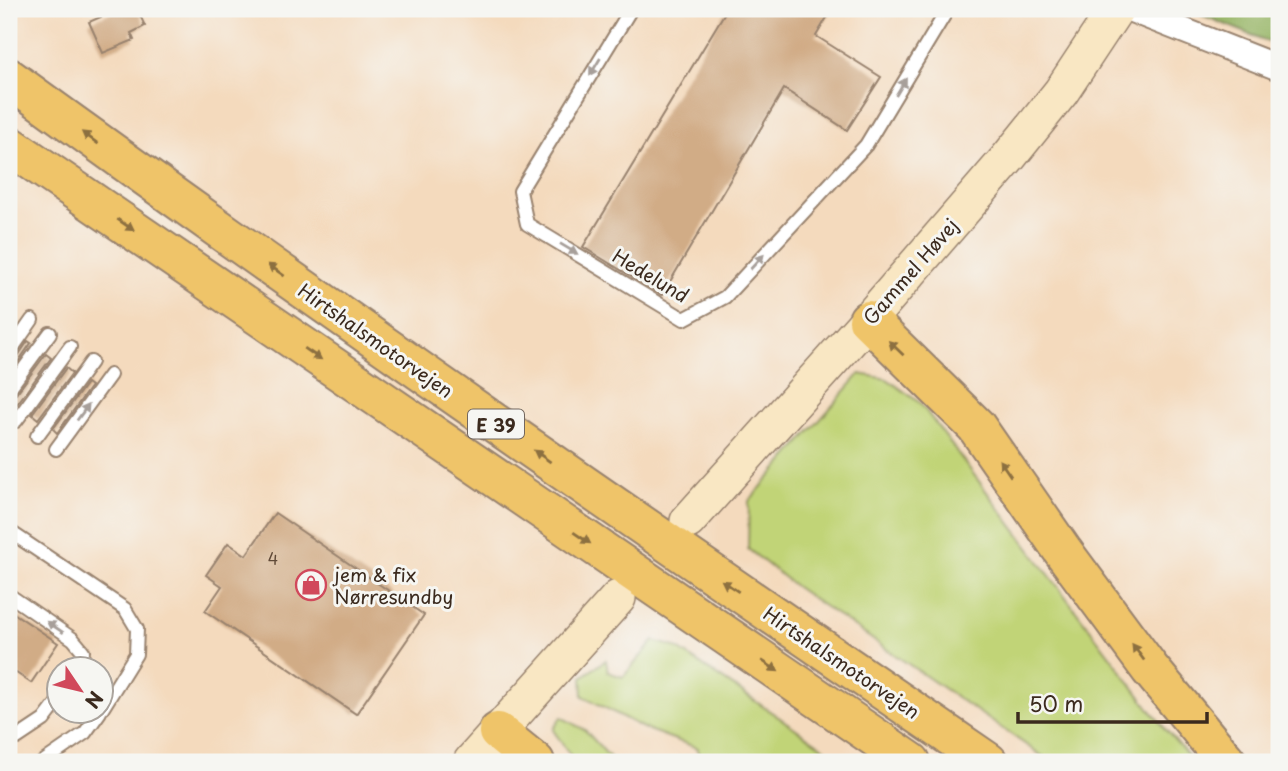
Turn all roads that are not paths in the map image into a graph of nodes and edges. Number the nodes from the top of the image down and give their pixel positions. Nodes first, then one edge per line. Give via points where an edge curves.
1 (631, 9) edge
2 (948, 9) edge
3 (1116, 9) edge
4 (1129, 9) edge
5 (1279, 68) edge
6 (9, 78) edge
7 (9, 145) edge
8 (33, 320) dead end
9 (868, 320) junction
10 (50, 333) dead end
11 (70, 347) dead end
12 (9, 353) edge
13 (91, 362) dead end
14 (110, 375) dead end
15 (9, 389) edge
16 (16, 421) dead end
17 (37, 436) dead end
18 (56, 450) dead end
19 (688, 521) dead end
20 (9, 531) edge
21 (9, 596) edge
22 (618, 598) dead end
23 (82, 656) edge
24 (116, 686) edge
25 (46, 717) edge
26 (90, 726) edge
27 (498, 732) junction
28 (17, 738) dead end
29 (43, 762) edge
30 (471, 762) edge
31 (536, 762) edge
32 (911, 762) edge
33 (988, 762) edge
34 (1227, 762) edge

1 -> 2 lane, Hedelund via 520,191 527,224 684,319 725,297 866,145
3 - 9 street, Gammel Høvej via 1061,92
4 - 5 street
33 -> 6 highway, Hirtshalsmotorvejen / E 39 via 605,500
7 -> 32 highway, E 39
8 - 12 lane
9 - 19 street, Gammel Høvej
34 -> 9 highway via 1150,669 976,426
10 - 15 lane
11 - 16 lane
13 - 17 lane
18 -> 14 lane
20 - 24 lane via 125,609 137,629 136,654
23 -> 21 lane via 73,639
22 - 27 street
25 - 28 lane
26 - 29 lane
27 - 30 street
27 - 31 highway

